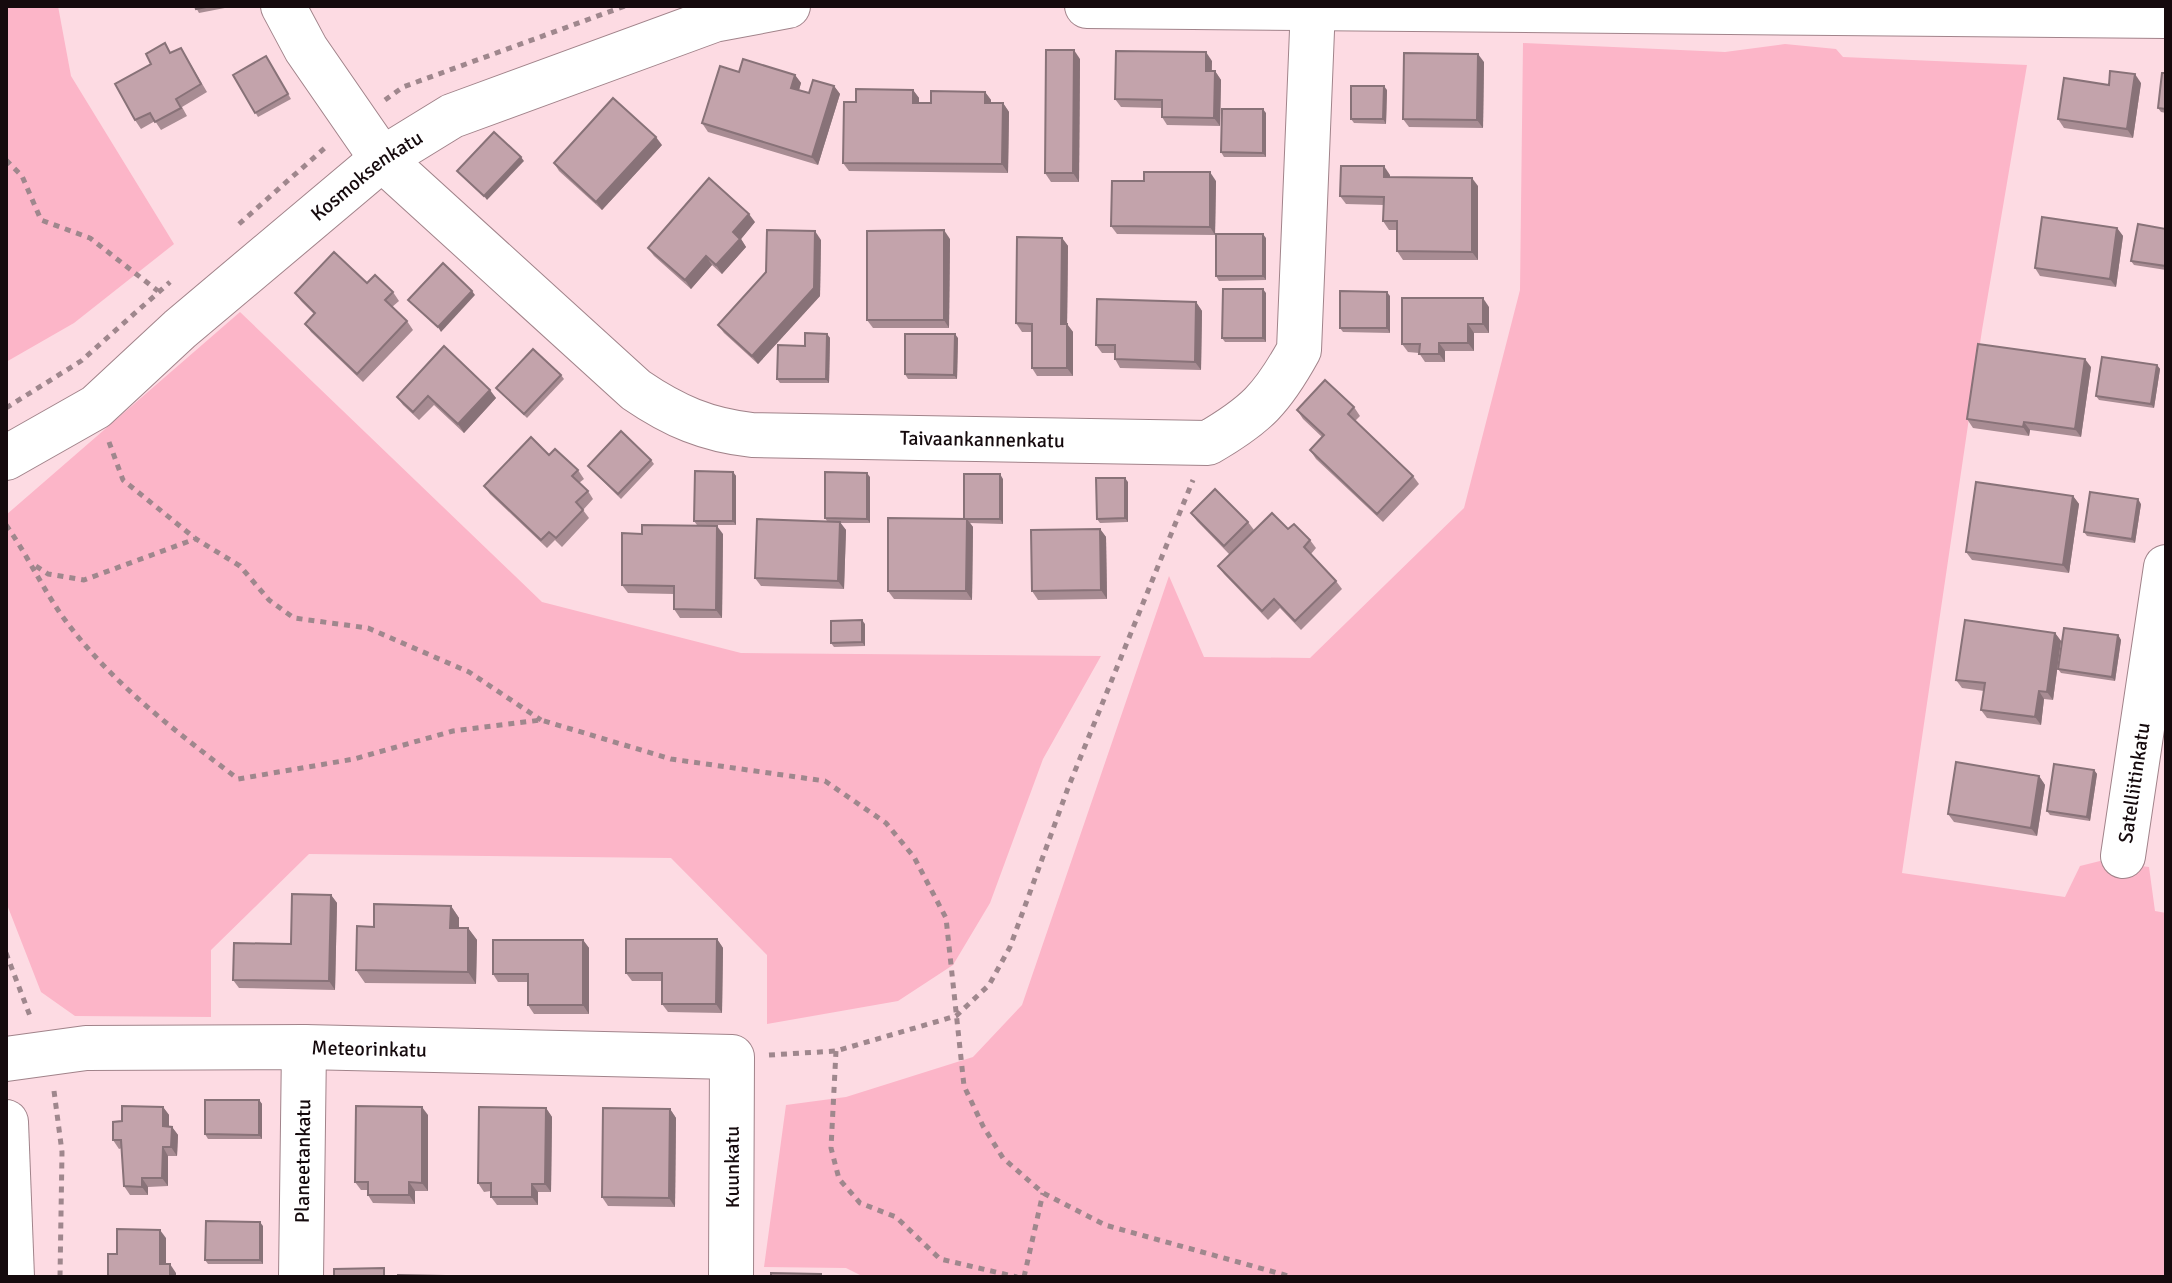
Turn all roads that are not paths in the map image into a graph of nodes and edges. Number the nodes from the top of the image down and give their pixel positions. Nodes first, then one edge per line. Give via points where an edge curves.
1 (283, 6) edge
2 (788, 6) edge
3 (1087, 6) edge
4 (1313, 8) edge
5 (1737, 9) edge
6 (2166, 16) edge
7 (382, 159) junction
8 (6, 458) edge
9 (2166, 567) edge
10 (2123, 856) dead end
11 (304, 1047) junction
12 (25, 1055) edge
13 (732, 1057) joint
14 (6, 1122) edge
15 (12, 1277) edge
16 (301, 1277) edge
17 (731, 1277) edge

1 - 7 street, Taivaankannenkatu via 306,49
2 - 7 street, Kosmoksenkatu via 714,20 567,72 452,116
3 - 4 street
4 - 5 street
4 - 7 street, Taivaankannenkatu via 1299,350 1277,390 1250,418 1208,443 716,431 673,415 636,390
5 - 6 street
7 - 8 street, Kosmoksenkatu via 96,407
9 - 10 street, Satelliitinkatu
11 - 12 street, Meteorinkatu
11 - 13 street, Meteorinkatu
11 - 16 street, Planeetankatu
13 - 17 street, Kuunkatu
14 - 15 street

